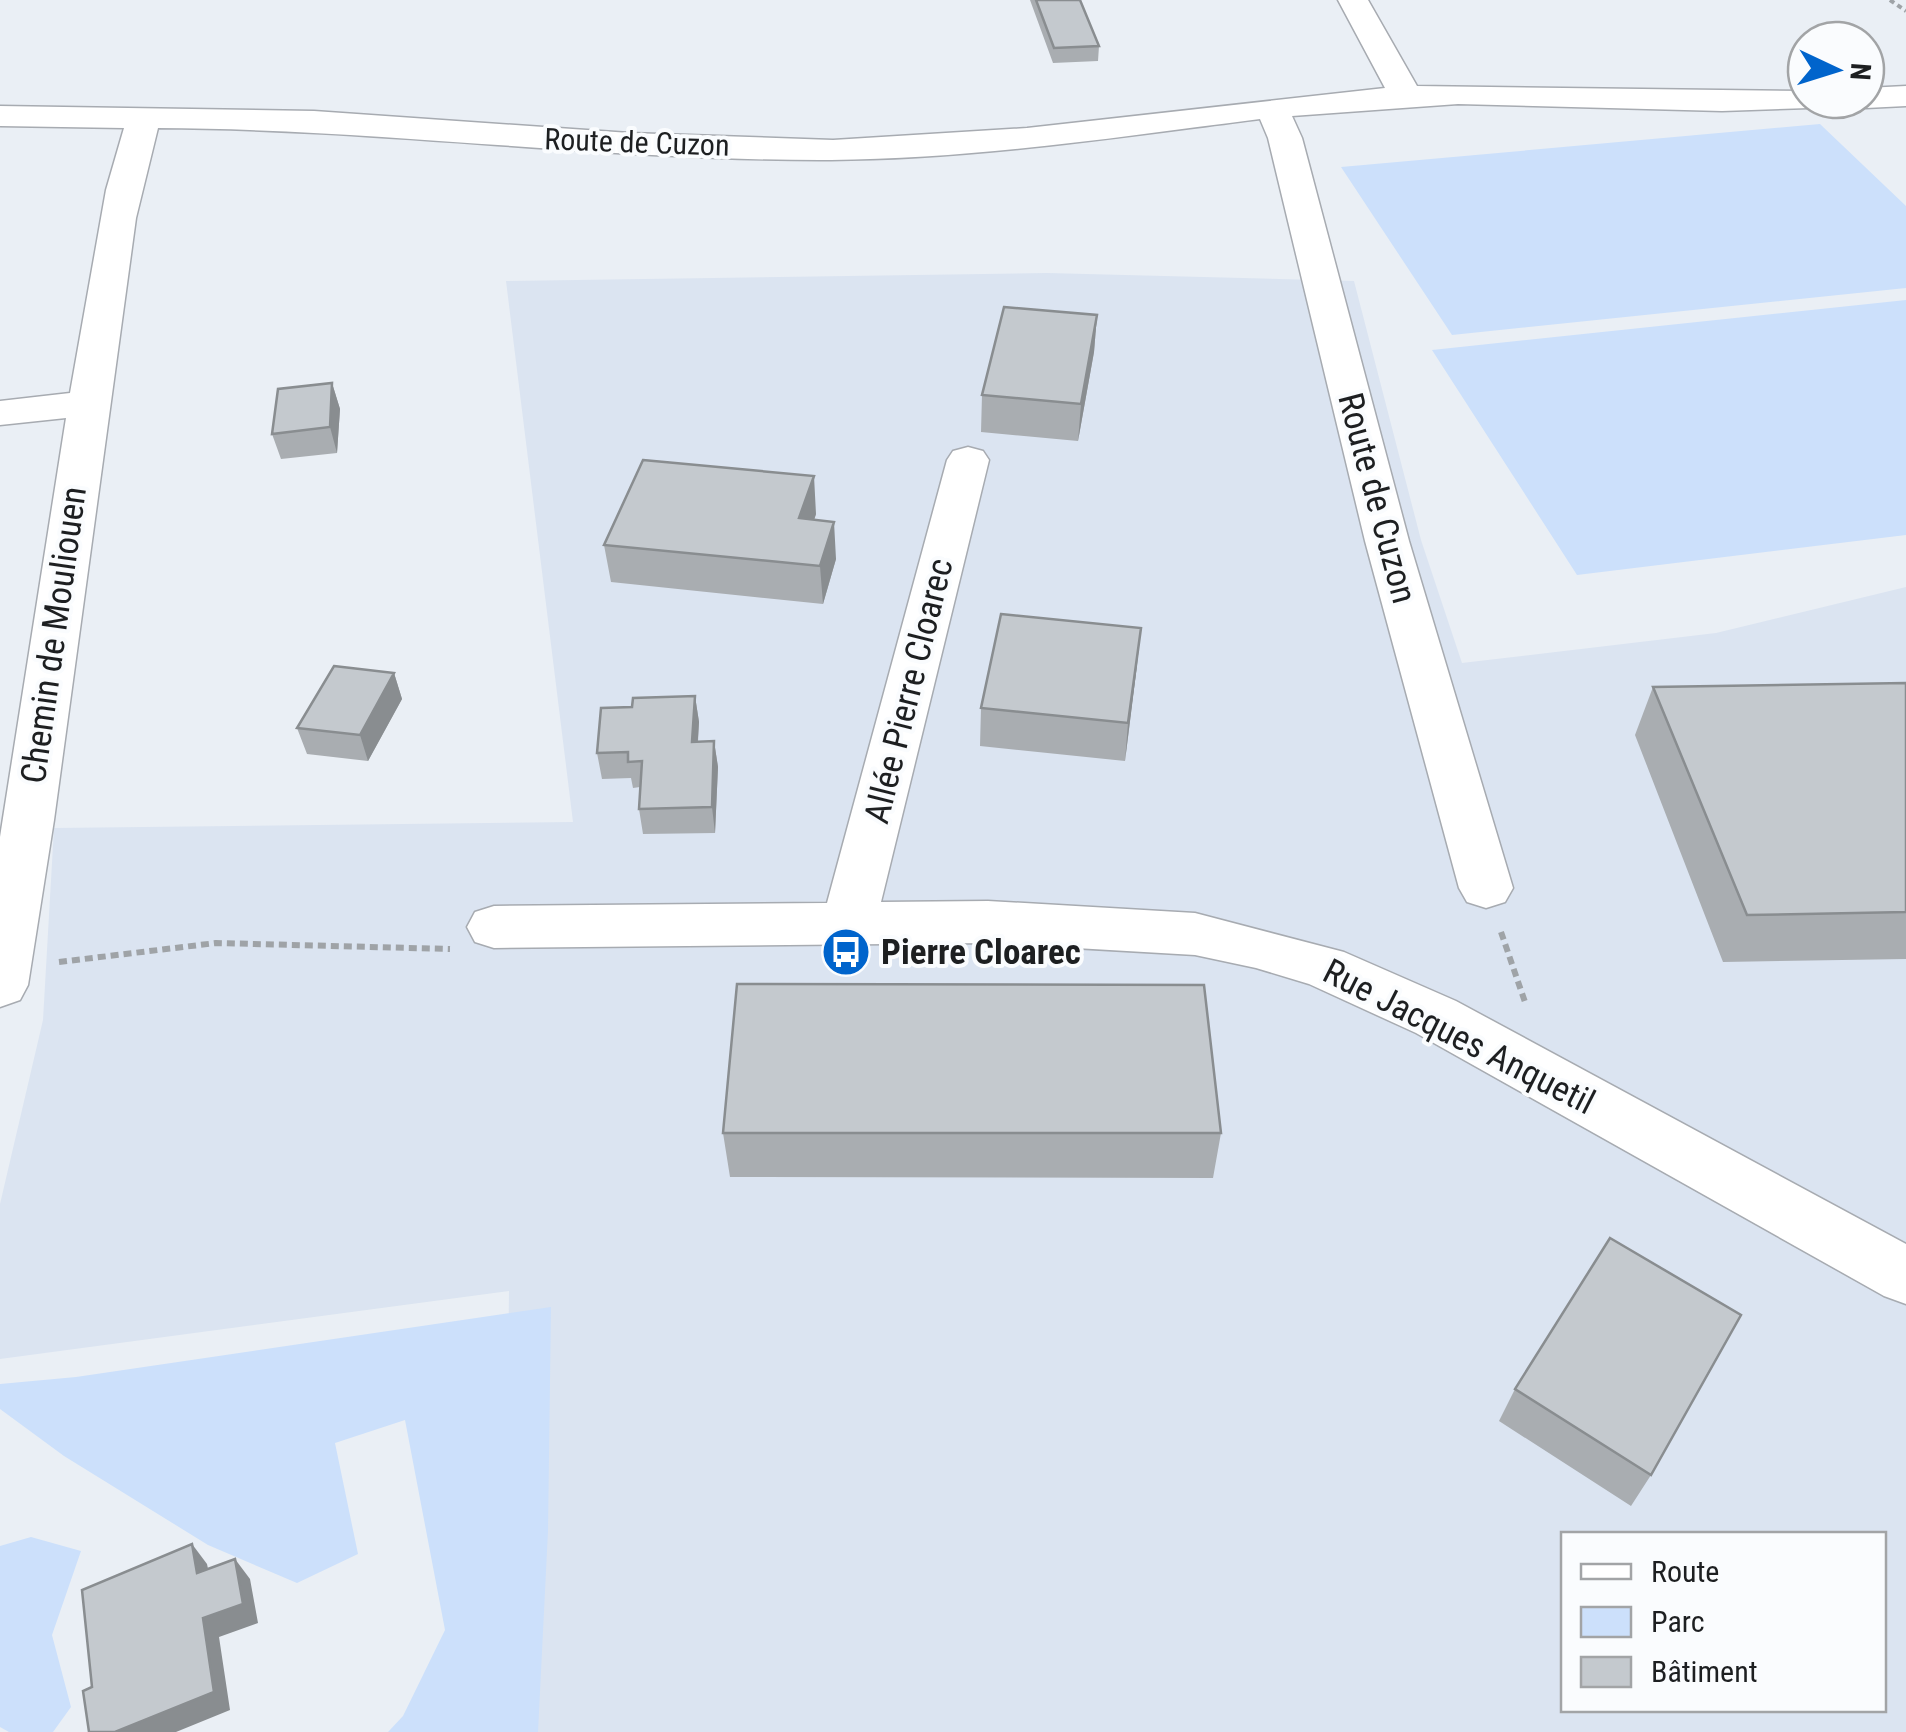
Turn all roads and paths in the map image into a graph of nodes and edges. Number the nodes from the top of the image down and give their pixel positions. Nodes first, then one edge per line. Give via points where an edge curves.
1 (1353, 0) edge
2 (1890, 0) edge
3 (1906, 11) edge
4 (1406, 96) junction
5 (1786, 101) edge
6 (1272, 108) junction
7 (0, 116) edge
8 (144, 121) junction
9 (88, 403) junction
10 (0, 413) edge
11 (968, 460) dead end
12 (1486, 888) joint
13 (849, 923) junction
14 (494, 926) joint
15 (2, 977) edge
16 (1552, 1081) junction
17 (1906, 1276) edge

1 - 4 street
2 - 3 path
4 - 5 street, Route de Cuzon
4 - 6 street, Route de Cuzon
6 - 8 street, Route de Cuzon via 899,148 593,142 356,123
6 - 12 street, Route de Cuzon
7 - 8 street, Route de Cuzon
8 - 9 street, Chemin de Mouliouen
9 - 10 street
9 - 15 street, Chemin de Mouliouen
11 - 13 street, Allée Pierre Cloarec
12 - 16 path
13 - 14 street, Rue Jacques Anquetil
13 - 16 street, Rue Jacques Anquetil via 1057,924 1195,934 1256,947 1378,989
14 - 15 path via 471,949 216,943
16 - 17 street, Rue Jacques Anquetil

